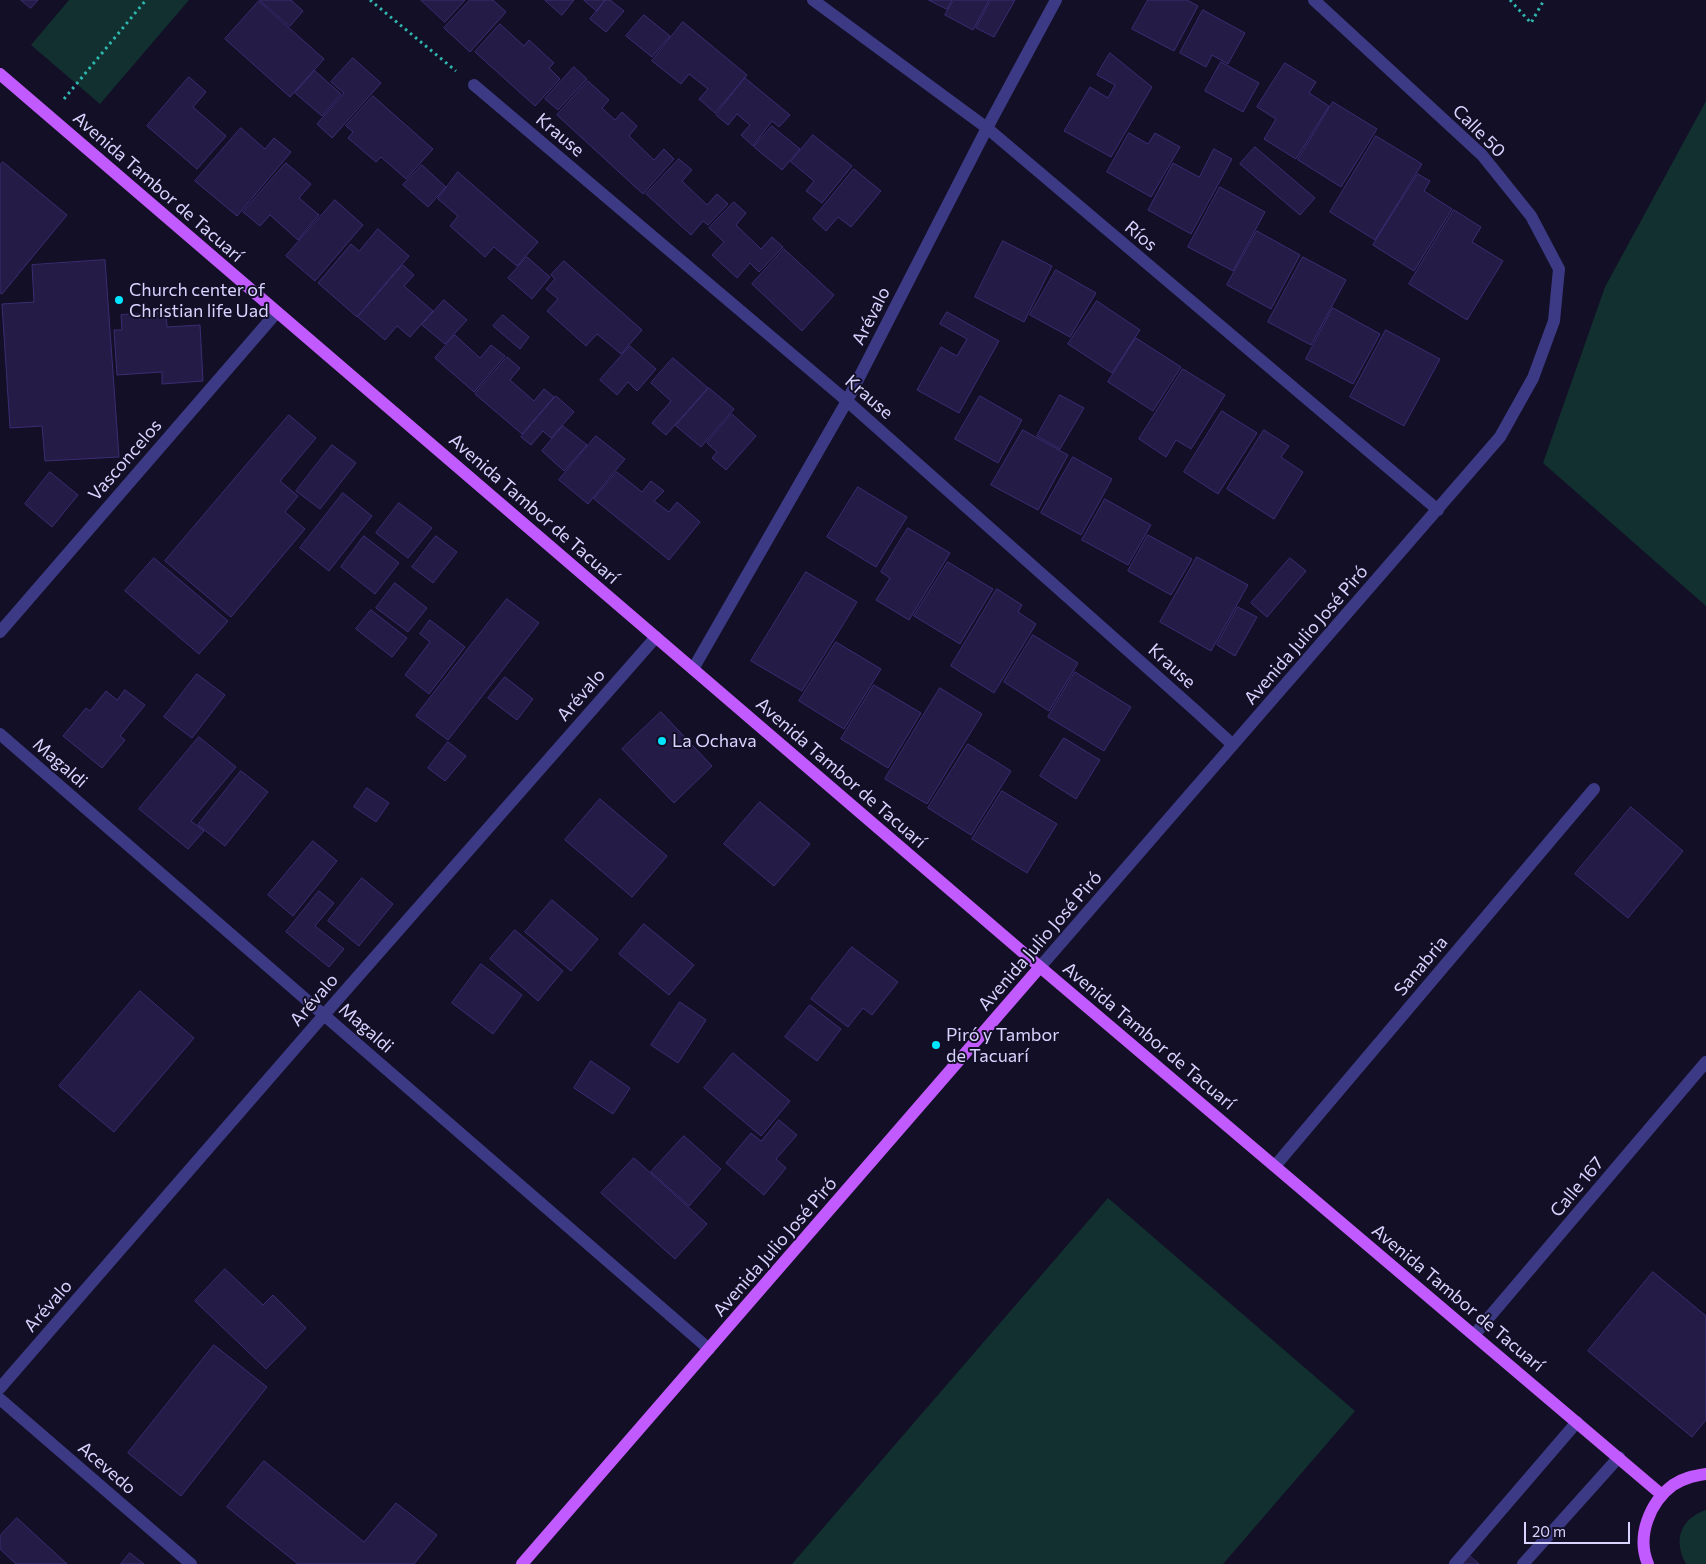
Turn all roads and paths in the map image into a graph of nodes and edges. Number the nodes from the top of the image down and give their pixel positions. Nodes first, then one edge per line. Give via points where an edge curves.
1 (146, 0) edge
2 (370, 0) edge
3 (813, 0) edge
4 (1056, 0) edge
5 (1314, 0) edge
6 (1510, 0) edge
7 (1544, 0) edge
8 (0, 74) edge
9 (474, 85) joint
10 (50, 116) junction
11 (987, 128) junction
12 (277, 312) junction
13 (1554, 321) joint
14 (848, 401) junction
15 (1438, 510) junction
16 (0, 632) edge
17 (656, 636) junction
18 (693, 669) junction
19 (0, 734) edge
20 (1233, 745) junction
21 (1594, 789) dead end
22 (1040, 967) junction
23 (324, 1015) junction
24 (1706, 1062) edge
25 (1275, 1166) junction
26 (1474, 1335) junction
27 (709, 1349) junction
28 (0, 1388) edge
29 (0, 1398) edge
30 (1577, 1422) junction
31 (1618, 1457) junction
32 (1706, 1474) edge
33 (1662, 1495) junction
34 (191, 1564) edge
35 (522, 1564) edge
36 (1454, 1564) edge
37 (1523, 1564) edge
38 (1648, 1564) edge

1 - 10 path
2 - 9 path
3 - 11 street, Ríos
4 - 11 street, Arévalo
5 - 13 street, Calle 50 via 1482,154 1531,216 1559,269
6 - 7 path via 1531,23
8 - 10 main road, Avenida Tambor de Tacuarí
9 - 14 street, Krause
10 - 12 main road, Avenida Tambor de Tacuarí
11 - 14 street, Arévalo
11 - 15 street, Ríos
12 - 16 street, Vasconcelos
12 - 17 main road, Avenida Tambor de Tacuarí
13 - 15 street, Avenida Julio José Piró via 1533,378 1500,437
14 - 18 street, Arévalo
14 - 20 street, Krause
15 - 20 street, Avenida Julio José Piró
17 - 18 main road, Avenida Tambor de Tacuarí
17 - 23 street, Arévalo
18 - 22 main road, Avenida Tambor de Tacuarí
19 - 23 street, Magaldi
20 - 22 street, Avenida Julio José Piró
21 - 25 street, Sanabria
22 - 25 main road, Avenida Tambor de Tacuarí
22 - 27 main road, Avenida Julio José Piró
23 - 27 street, Magaldi
23 - 28 street, Arévalo
24 - 26 street, Calle 167
25 - 26 main road, Avenida Tambor de Tacuarí
26 - 30 main road, Avenida Tambor de Tacuarí
27 - 35 main road, Avenida Julio José Piró
29 - 34 street, Acevedo
30 - 31 main road, Avenida Tambor de Tacuarí
30 - 36 street
31 - 33 main road, Avenida Tambor de Tacuarí
31 - 37 street
32 - 33 main road via 1688,1478
33 - 38 main road via 1649,1514 1644,1535

